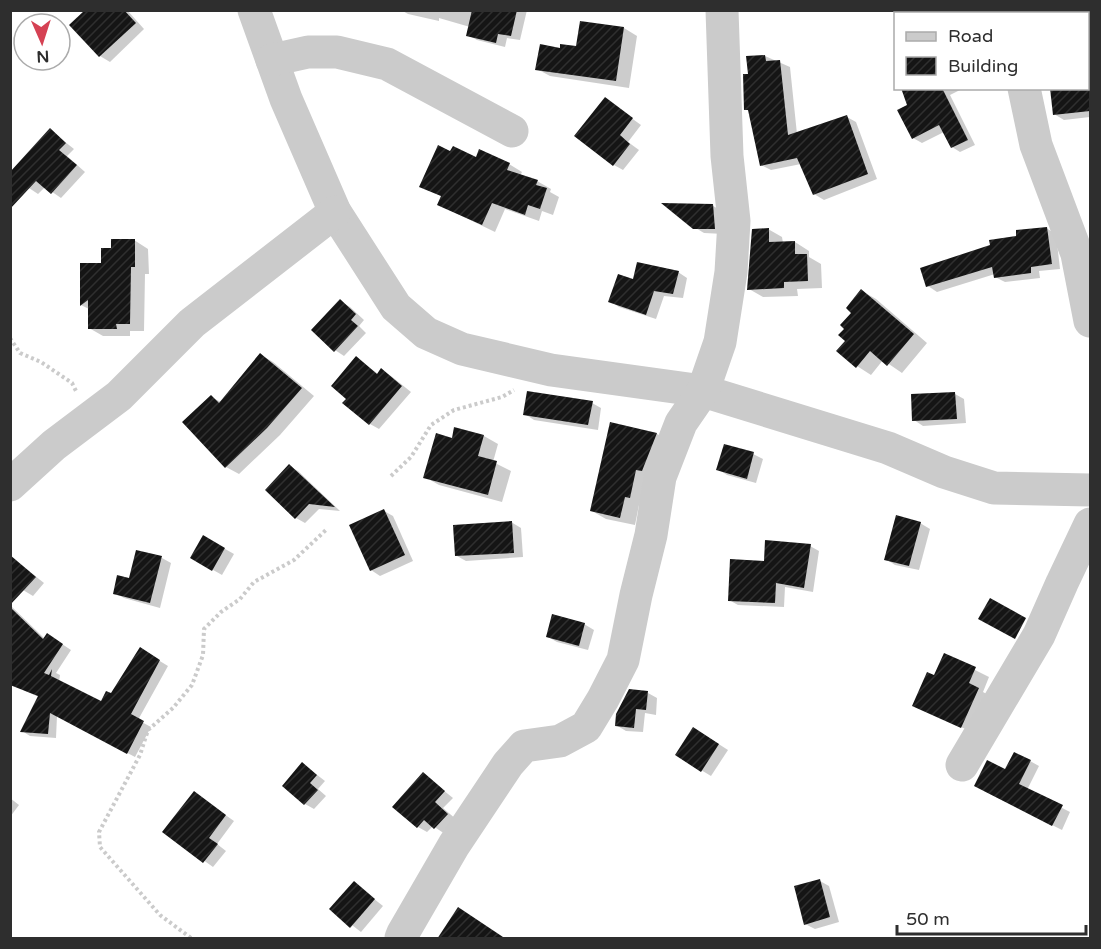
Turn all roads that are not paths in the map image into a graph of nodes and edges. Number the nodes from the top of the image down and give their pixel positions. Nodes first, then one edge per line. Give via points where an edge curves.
1 (254, 10) edge
2 (722, 10) edge
3 (272, 60) junction
4 (1024, 90) edge
5 (512, 131) dead end
6 (335, 212) junction
7 (1084, 252) edge
8 (1090, 321) edge
9 (703, 391) junction
10 (10, 485) edge
11 (1090, 490) edge
12 (1090, 524) edge
13 (962, 765) dead end
14 (401, 939) edge

1 - 3 street
2 - 9 street via 727,156 734,221 722,330
3 - 5 street via 308,52 336,52 387,64
3 - 6 street
4 - 7 street via 1036,145
6 - 9 street via 396,307 426,333 462,349 551,370
6 - 10 street via 192,323 119,396 54,445
7 - 8 street
9 - 11 street via 888,448 994,488
9 - 14 street via 681,423 660,477 623,660 603,699 586,727 560,741 524,746 508,764 454,845
12 - 13 street via 1040,635

